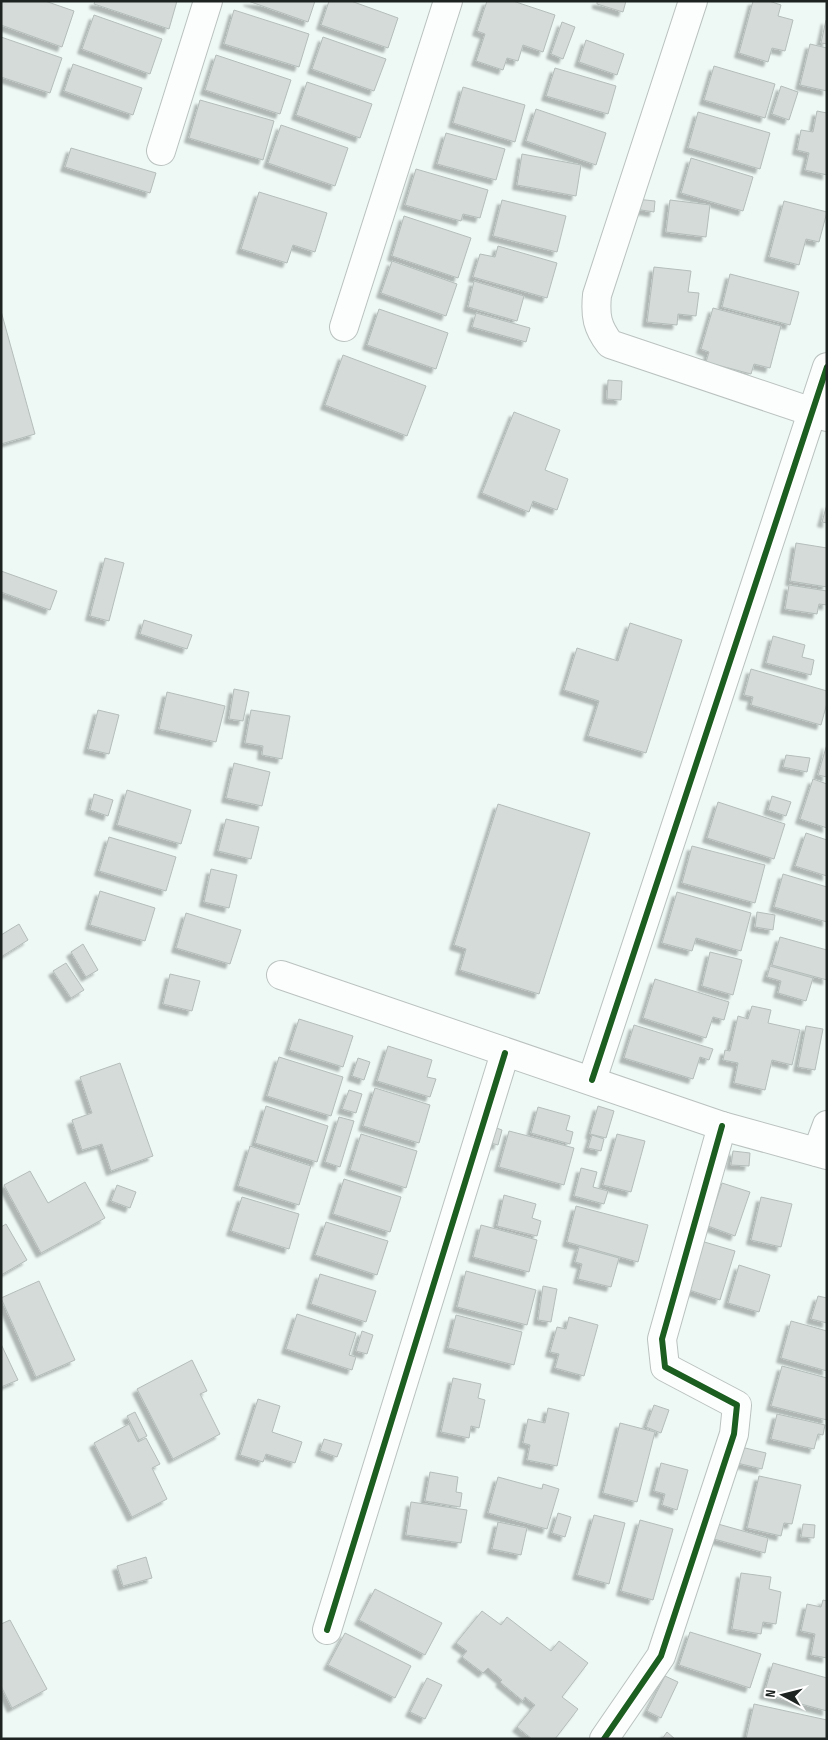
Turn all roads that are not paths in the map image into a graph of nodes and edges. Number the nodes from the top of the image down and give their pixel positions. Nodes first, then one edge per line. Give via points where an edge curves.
1 (208, 1) edge
2 (448, 1) edge
3 (693, 1) edge
4 (161, 151) dead end
5 (344, 327) dead end
6 (827, 367) edge
7 (819, 414) edge
8 (281, 975) dead end
9 (505, 1053) junction
10 (592, 1080) junction
11 (827, 1125) edge
12 (722, 1126) junction
13 (822, 1153) edge
14 (327, 1630) dead end
15 (604, 1739) edge

1 - 4 street
2 - 5 street
3 - 7 street via 598,295 595,312 600,332 610,344
6 - 7 street
7 - 10 street
8 - 9 street
9 - 10 street
9 - 14 street
10 - 12 street
11 - 13 street
12 - 13 street
12 - 15 street via 662,1338 665,1367 737,1405 734,1434 661,1656

